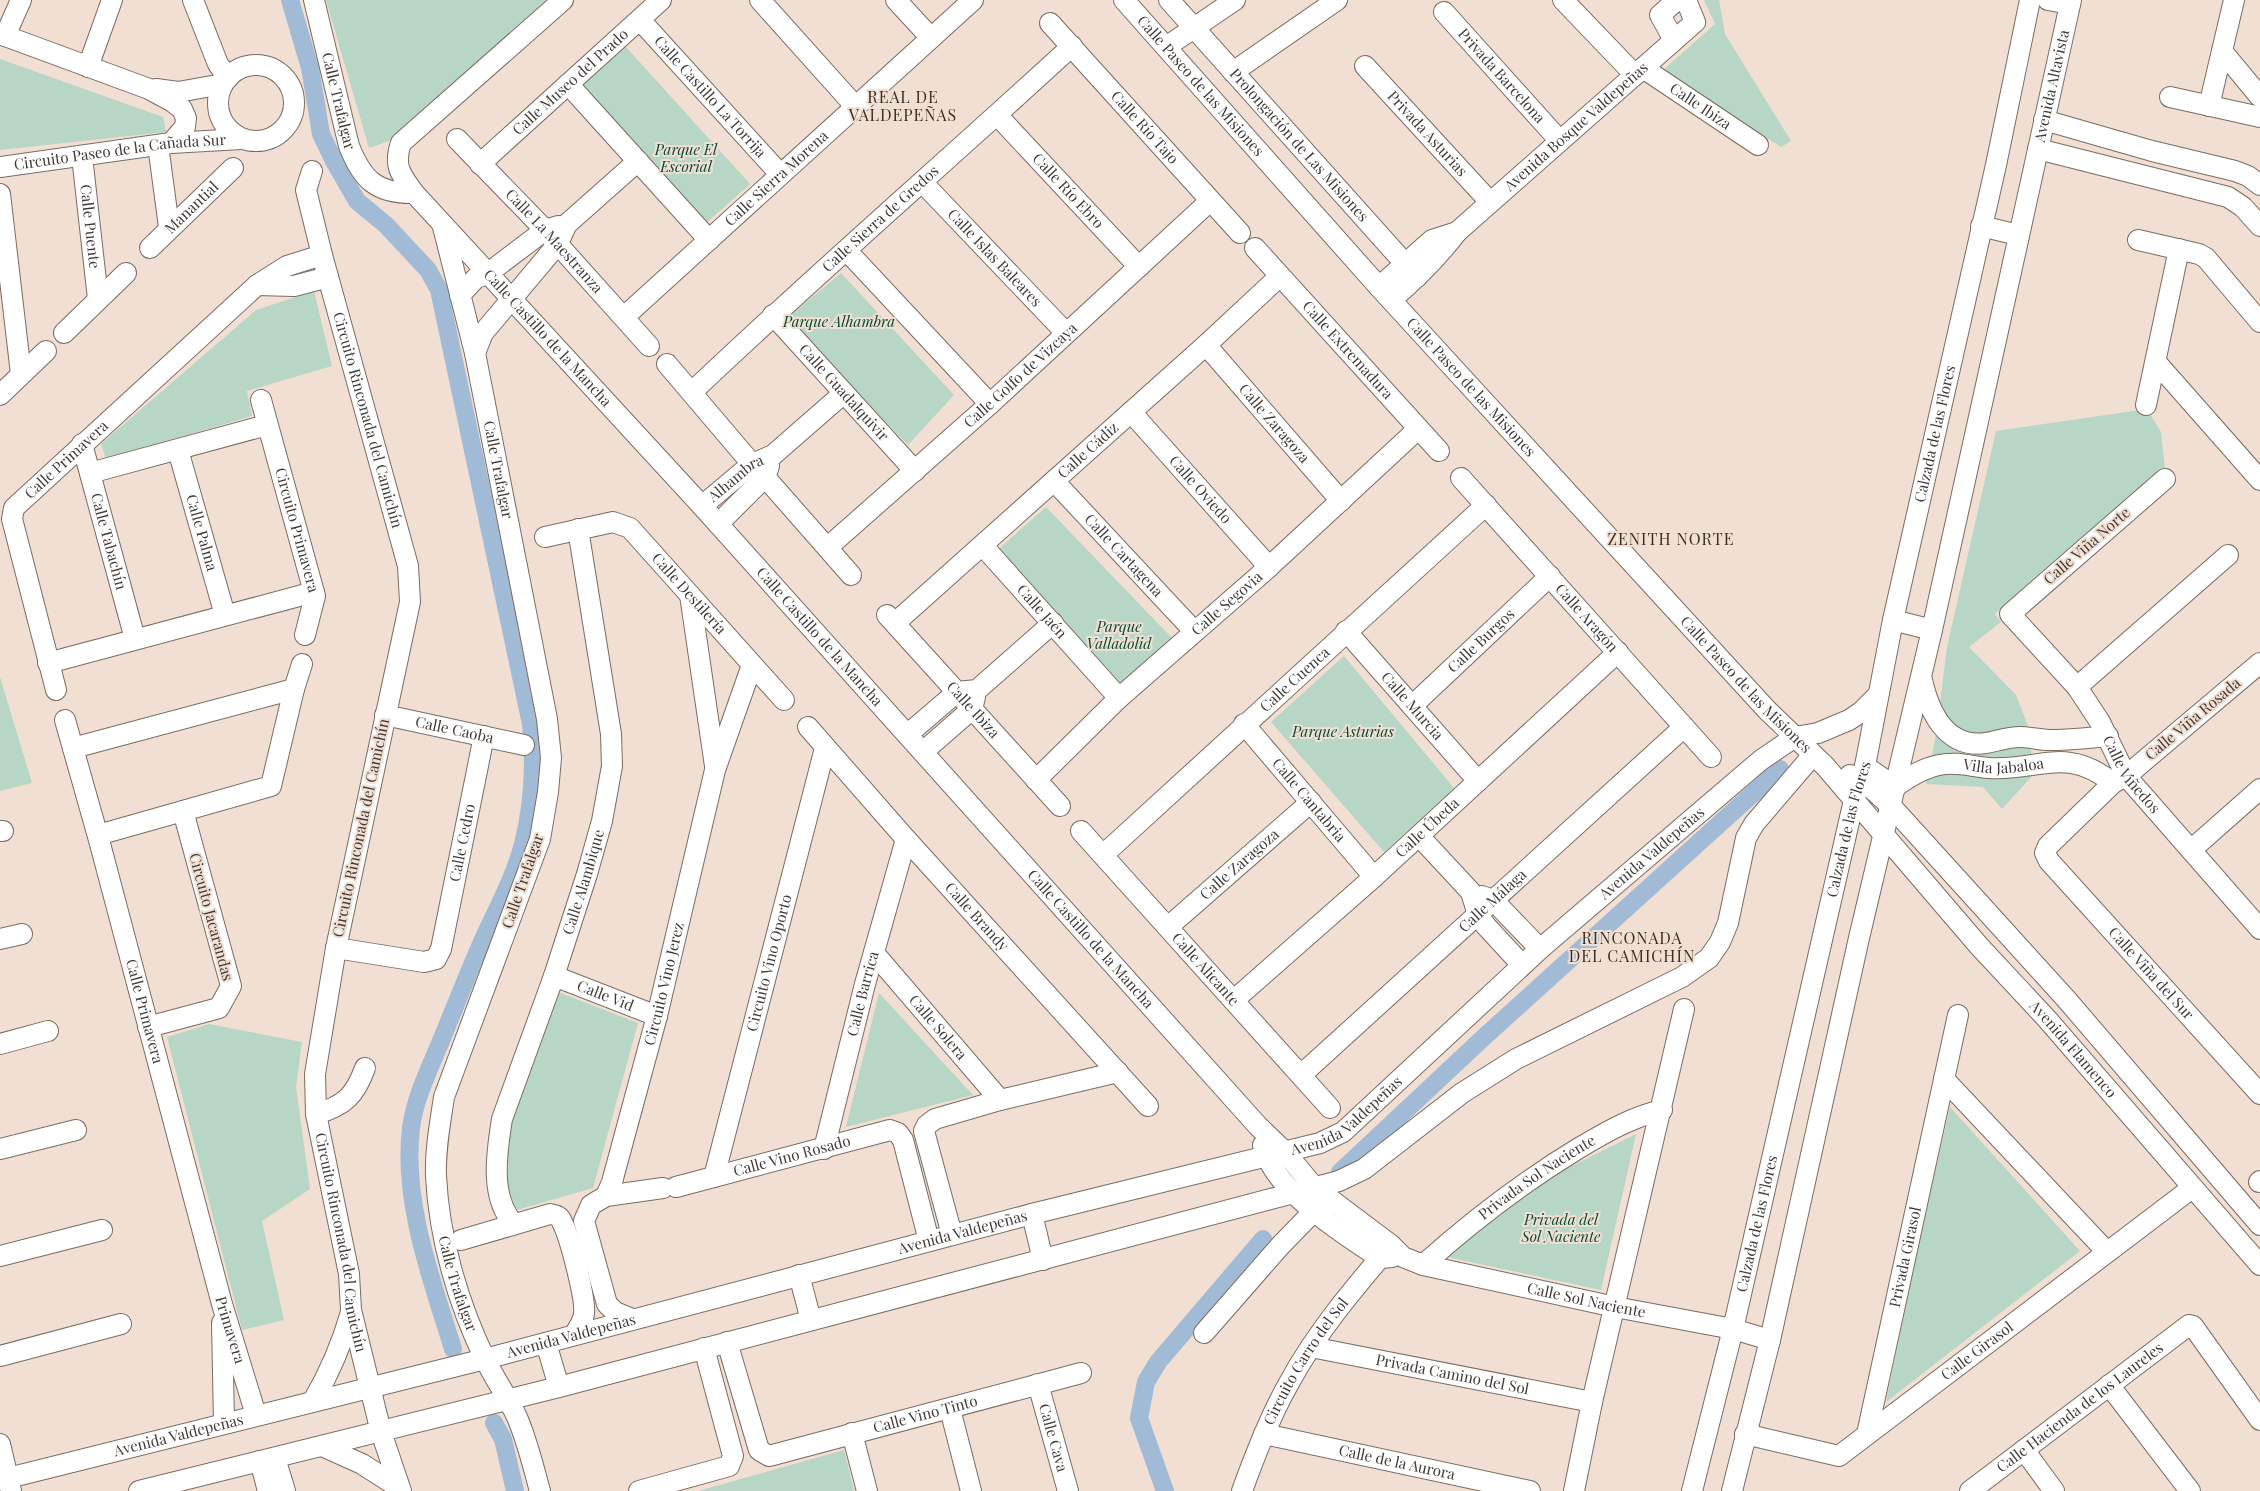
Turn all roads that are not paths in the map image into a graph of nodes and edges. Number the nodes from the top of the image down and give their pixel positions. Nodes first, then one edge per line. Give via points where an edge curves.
1 (21, 0) edge
2 (112, 0) edge
3 (193, 0) edge
4 (314, 0) edge
5 (563, 0) edge
6 (661, 0) edge
7 (760, 0) edge
8 (896, 0) edge
9 (973, 0) edge
10 (1124, 0) edge
11 (1169, 0) edge
12 (1235, 0) edge
13 (1337, 0) edge
14 (1563, 0) edge
15 (1678, 0) edge
16 (1686, 0) edge
17 (2030, 0) edge
18 (2048, 0) edge
19 (2234, 0) edge
20 (2071, 2) edge
21 (1444, 12) dead end
22 (640, 20) junction
23 (1050, 23) dead end
24 (1193, 28) junction
25 (2, 35) edge
26 (931, 38) junction
27 (1674, 40) junction
28 (1072, 46) junction
29 (1166, 47) junction
30 (2222, 51) junction
31 (1365, 66) dead end
32 (88, 67) junction
33 (1233, 72) junction
34 (1639, 72) junction
35 (225, 81) junction
36 (568, 84) junction
37 (149, 88) junction
38 (2260, 97) edge
39 (2170, 98) dead end
40 (855, 106) junction
41 (2209, 106) junction
42 (997, 115) junction
43 (2260, 117) edge
44 (2044, 120) junction
45 (241, 139) junction
46 (457, 139) dead end
47 (1560, 141) junction
48 (164, 144) junction
49 (1758, 145) dead end
50 (2038, 149) junction
51 (82, 156) junction
52 (638, 161) junction
53 (480, 164) junction
54 (0, 166) edge
55 (233, 168) dead end
56 (312, 171) dead end
57 (780, 174) junction
58 (922, 182) junction
59 (2260, 185) edge
60 (414, 193) junction
61 (0, 194) edge
62 (1210, 200) junction
63 (1490, 202) junction
64 (442, 222) junction
65 (1981, 226) junction
66 (2260, 226) edge
67 (170, 227) junction
68 (1240, 233) dead end
69 (2018, 235) junction
70 (551, 237) junction
71 (709, 240) junction
72 (2138, 240) dead end
73 (150, 248) dead end
74 (1255, 248) dead end
75 (2180, 249) junction
76 (847, 251) junction
77 (322, 255) junction
78 (1140, 267) junction
79 (1411, 270) junction
80 (126, 273) dead end
81 (486, 274) junction
82 (1280, 276) junction
83 (328, 277) junction
84 (257, 285) junction
85 (1385, 293) junction
86 (460, 295) junction
87 (98, 299) junction
88 (512, 300) junction
89 (773, 315) junction
90 (624, 317) junction
91 (2260, 322) edge
92 (64, 333) dead end
93 (1066, 333) junction
94 (1206, 345) junction
95 (649, 346) dead end
96 (46, 351) dead end
97 (475, 353) junction
98 (2156, 362) junction
99 (667, 364) dead end
100 (21, 374) junction
101 (692, 392) junction
102 (844, 393) junction
103 (0, 395) edge
104 (260, 400) dead end
105 (990, 404) junction
106 (2146, 405) dead end
107 (1131, 412) junction
108 (268, 425) junction
109 (1418, 429) junction
110 (82, 444) junction
111 (178, 450) junction
112 (1439, 451) dead end
113 (916, 470) junction
114 (759, 471) junction
115 (90, 474) junction
116 (2259, 475) edge
117 (1461, 478) dead end
118 (2165, 479) dead end
119 (1054, 481) junction
120 (1341, 501) junction
121 (1486, 505) junction
122 (702, 506) junction
123 (718, 524) junction
124 (578, 529) junction
125 (545, 537) dead end
126 (983, 546) junction
127 (828, 547) junction
128 (2228, 555) dead end
129 (1269, 567) junction
130 (851, 575) dead end
131 (1550, 576) junction
132 (314, 592) junction
133 (690, 595) junction
134 (2010, 614) joint
135 (226, 615) junction
136 (890, 618) joint
137 (1893, 620) junction
138 (1053, 623) junction
139 (1932, 630) junction
140 (1194, 631) junction
141 (1346, 631) junction
142 (305, 635) dead end
143 (135, 639) junction
144 (1618, 652) junction
145 (48, 663) junction
146 (2260, 663) edge
147 (302, 664) dead end
148 (752, 665) junction
149 (1921, 677) junction
150 (2077, 687) junction
151 (294, 689) junction
152 (56, 690) dead end
153 (1878, 695) junction
154 (968, 697) junction
155 (1120, 698) junction
156 (784, 700) dead end
157 (1412, 706) junction
158 (385, 715) junction
159 (65, 720) dead end
160 (1244, 724) junction
161 (808, 727) dead end
162 (1684, 727) junction
163 (1948, 732) junction
164 (908, 734) junction
165 (484, 736) junction
166 (2108, 736) junction
167 (1795, 737) junction
168 (2084, 738) junction
169 (524, 745) dead end
170 (73, 748) junction
171 (825, 748) junction
172 (924, 751) junction
173 (1711, 757) dead end
174 (1819, 761) junction
175 (2079, 764) junction
176 (1939, 765) junction
177 (716, 770) junction
178 (1862, 772) junction
179 (2120, 779) junction
180 (1036, 780) junction
181 (1478, 781) junction
182 (1895, 787) junction
183 (2260, 789) edge
184 (1854, 800) junction
185 (1311, 802) junction
186 (1060, 806) dead end
187 (1891, 806) junction
188 (183, 811) junction
189 (1081, 830) dead end
190 (98, 835) junction
191 (1419, 836) junction
192 (1884, 836) junction
193 (906, 839) junction
194 (2046, 850) joint
195 (2192, 850) junction
196 (1103, 855) junction
197 (1374, 877) junction
198 (1470, 892) junction
199 (1494, 900) junction
200 (1478, 915) junction
201 (2258, 924) edge
202 (1168, 927) junction
203 (22, 934) dead end
204 (0, 939) edge
205 (336, 948) junction
206 (1540, 949) junction
207 (874, 953) junction
208 (1522, 965) junction
209 (554, 976) junction
210 (1234, 1000) junction
211 (2066, 1000) junction
212 (1684, 1009) dead end
213 (1958, 1015) dead end
214 (656, 1016) junction
215 (2047, 1019) junction
216 (148, 1027) junction
217 (48, 1031) dead end
218 (0, 1044) edge
219 (365, 1068) dead end
220 (1118, 1072) junction
221 (1301, 1076) junction
222 (1944, 1079) junction
223 (2260, 1094) edge
224 (1000, 1100) junction
225 (1148, 1106) dead end
226 (1330, 1108) dead end
227 (1662, 1110) junction
228 (316, 1114) junction
229 (1258, 1126) junction
230 (76, 1130) dead end
231 (0, 1149) edge
232 (824, 1149) junction
233 (1285, 1152) junction
234 (1265, 1156) junction
235 (714, 1177) junction
236 (1314, 1187) junction
237 (2192, 1188) junction
238 (1294, 1195) junction
239 (606, 1196) junction
240 (942, 1196) junction
241 (1334, 1201) junction
242 (918, 1202) junction
243 (1314, 1211) junction
244 (1032, 1214) junction
245 (514, 1224) junction
246 (2260, 1225) edge
247 (102, 1230) dead end
248 (952, 1235) junction
249 (461, 1240) dead end
250 (929, 1241) junction
251 (2107, 1252) junction
252 (1391, 1253) junction
253 (0, 1256) edge
254 (1043, 1260) junction
255 (1423, 1264) junction
256 (2260, 1265) edge
257 (799, 1275) junction
258 (598, 1276) junction
259 (579, 1282) junction
260 (222, 1304) junction
261 (1616, 1307) junction
262 (351, 1310) junction
263 (632, 1319) junction
264 (811, 1320) junction
265 (120, 1324) dead end
266 (1733, 1329) junction
267 (1204, 1333) dead end
268 (574, 1335) junction
269 (1770, 1340) junction
270 (728, 1342) junction
271 (546, 1343) junction
272 (1311, 1347) junction
273 (704, 1348) junction
274 (0, 1356) edge
275 (485, 1359) junction
276 (1081, 1373) dead end
277 (1038, 1384) junction
278 (740, 1385) junction
279 (2109, 1385) junction
280 (559, 1387) junction
281 (370, 1388) junction
282 (716, 1391) junction
283 (507, 1400) junction
284 (313, 1401) junction
285 (1592, 1402) junction
286 (950, 1409) junction
287 (256, 1415) junction
288 (2260, 1420) edge
289 (224, 1423) junction
290 (381, 1432) junction
291 (852, 1433) junction
292 (1264, 1434) junction
293 (1745, 1434) junction
294 (1867, 1434) junction
295 (0, 1444) edge
296 (322, 1446) junction
297 (2024, 1450) junction
298 (268, 1460) junction
299 (7, 1483) edge
300 (399, 1489) edge
301 (140, 1491) edge
302 (268, 1491) edge
303 (285, 1491) edge
304 (540, 1491) edge
305 (639, 1491) edge
306 (867, 1491) edge
307 (971, 1491) edge
308 (1068, 1491) edge
309 (1242, 1491) edge
310 (1530, 1491) edge
311 (1574, 1491) edge
312 (1692, 1491) edge
313 (1732, 1491) edge
314 (1970, 1491) edge
315 (2054, 1491) edge
316 (2190, 1491) edge

1 - 25 street
2 - 32 street
3 - 35 street
4 - 60 street, Calle Trafalgar via 349,146 357,166 369,181 385,190
5 - 60 street, Calle Castillo de la Mancha via 401,143 397,155 400,173
6 - 22 street, Calle Museo del Prado
7 - 40 street
8 - 26 street
9 - 26 street, Calle Sierra Morena
10 - 29 street, Calle Paseo de las Misiones
11 - 24 street, Prolongación de Las Misiones
12 - 24 street
13 - 33 street
14 - 34 street, Calle Ibiza
15 - 27 street via 1660,16
16 - 27 street, Avenida Bosque Valdepeñas via 1695,22
17 - 65 street, Calzada de las Flores
18 - 20 street
19 - 30 street
20 - 44 street, Avenida Altavista
21 - 47 street, Privada Barcelona
22 - 36 street, Calle Museo del Prado
22 - 57 street, Calle Castillo La Torrija
23 - 28 street, Calle Río Tajo
24 - 29 street
24 - 33 street, Prolongación de Las Misiones
25 - 32 street
26 - 40 street, Calle Sierra Morena
27 - 34 street, Avenida Bosque Valdepeñas
28 - 42 street, Calle Sierra de Gredos
28 - 62 street, Calle Río Tajo
29 - 85 street, Calle Paseo de las Misiones
30 - 38 street
30 - 41 street
31 - 63 street, Privada Asturias
32 - 37 street
33 - 79 street, Prolongación de Las Misiones
34 - 47 street, Avenida Bosque Valdepeñas
34 - 49 street, Calle Ibiza
35 - 37 street via 178,92
35 - 45 street via 218,99 220,116 228,130
35 - 45 street via 238,69 265,66 288,81 294,94 295,108 291,121 282,132 257,142
36 - 52 street
36 - 53 street, Calle Museo del Prado
37 - 48 street via 182,109 186,118 185,127
39 - 41 street
40 - 57 street, Calle Sierra Morena
41 - 43 street
42 - 58 street, Calle Sierra de Gredos
42 - 78 street, Calle Río Ebro
44 - 50 street, Avenida Altavista
44 - 59 street via 2235,171
45 - 48 street, Circuito Paseo de la Cañada Sur
46 - 53 street, Calle La Maestranza
47 - 63 street, Avenida Bosque Valdepeñas
48 - 51 street, Circuito Paseo de la Cañada Sur
48 - 67 street
50 - 66 street via 2228,198 2243,207
50 - 69 street, Avenida Altavista
51 - 54 street, Circuito Paseo de la Cañada Sur
51 - 87 street, Calle Puente
52 - 70 street
52 - 71 street
53 - 70 street, Calle La Maestranza
55 - 67 street, Manantial
56 - 77 street, Circuito Rinconada del Camichín via 306,190
57 - 71 street, Calle Sierra Morena
58 - 76 street, Calle Sierra de Gredos
58 - 93 street, Calle Islas Baleares
60 - 64 street, Calle Castillo de la Mancha
61 - 100 street
62 - 68 street, Calle Río Tajo
62 - 78 street, Calle Golfo de Vizcaya
63 - 79 street, Avenida Bosque Valdepeñas via 1457,232 1443,250
64 - 81 street, Calle Castillo de la Mancha
64 - 86 street, Calle Trafalgar
65 - 69 street
65 - 137 street, Calzada de las Flores
67 - 73 street, Manantial
69 - 139 street
70 - 81 street
70 - 88 street
70 - 90 street, Calle La Maestranza
71 - 90 street, Calle Sierra Morena
72 - 75 street
74 - 82 street, Calle Extremadura
75 - 91 street via 2206,258
75 - 98 street
76 - 89 street, Calle Sierra de Gredos
76 - 105 street
77 - 83 street, Circuito Rinconada del Camichín
77 - 84 street, Calle Primavera via 287,266
78 - 93 street, Calle Golfo de Vizcaya
79 - 85 street, Avenida Bosque Valdepeñas
80 - 87 street
81 - 86 street via 476,278
81 - 88 street, Calle Castillo de la Mancha
82 - 94 street, Calle Cádiz
82 - 109 street, Calle Extremadura
83 - 84 street via 294,286
83 - 158 street, Circuito Rinconada del Camichín via 408,566 410,602
84 - 110 street, Calle Primavera
85 - 167 street, Calle Paseo de las Misiones
86 - 97 street, Calle Trafalgar
87 - 92 street
88 - 97 street via 483,333
88 - 122 street, Calle Castillo de la Mancha
89 - 101 street, Calle Sierra de Gredos
89 - 102 street, Calle Guadalquivir
90 - 95 street, Calle La Maestranza
93 - 105 street, Calle Golfo de Vizcaya
94 - 107 street, Calle Cádiz
94 - 120 street, Calle Zaragoza
96 - 100 street
97 - 275 street, Calle Trafalgar via 547,719 551,758 540,839 444,1097 437,1139 436,1176 450,1260 467,1316
98 - 106 street
98 - 116 street
99 - 101 street
100 - 103 street
101 - 114 street
102 - 113 street, Calle Guadalquivir
102 - 114 street, Alhambra
104 - 108 street, Circuito Primavera
105 - 113 street, Calle Golfo de Vizcaya
107 - 119 street, Calle Cádiz
107 - 129 street, Calle Oviedo
108 - 111 street
108 - 132 street, Circuito Primavera
109 - 112 street, Calle Extremadura
109 - 120 street, Calle Segovia
110 - 115 street, Calle Tabachín
110 - 145 street, Calle Primavera via 14,508 12,518
111 - 115 street
111 - 135 street, Calle Palma
113 - 127 street, Calle Golfo de Vizcaya
114 - 122 street, Alhambra
114 - 123 street, Alhambra
114 - 127 street
115 - 143 street, Calle Tabachín
117 - 121 street, Calle Aragón
118 - 134 street, Calle Viña Norte
119 - 126 street, Calle Cádiz
119 - 140 street, Calle Cartagena
120 - 129 street, Calle Segovia
121 - 131 street, Calle Aragón
121 - 141 street, Calle Cuenca
122 - 123 street, Calle Castillo de la Mancha
123 - 164 street, Calle Castillo de la Mancha
124 - 125 street, Calle Destilería
124 - 133 street, Calle Destilería via 613,522 630,528
124 - 209 street, Calle Alambique via 611,734 612,766 600,830
126 - 136 street, Calle Cádiz
126 - 138 street, Calle Jaén
127 - 130 street
128 - 150 street
129 - 140 street, Calle Segovia
131 - 144 street, Calle Aragón
131 - 157 street, Calle Burgos
132 - 135 street
132 - 142 street, Circuito Primavera
133 - 148 street, Calle Destilería
133 - 177 street, Circuito Vino Jerez
134 - 150 street, Calle Viñedos
135 - 143 street
136 - 154 street, Calle Ibiza
137 - 139 street
137 - 153 street, Calzada de las Flores
138 - 154 street
138 - 155 street, Calle Jaén
139 - 149 street
140 - 155 street, Calle Segovia
141 - 157 street, Calle Murcia
141 - 160 street, Calle Cuenca
143 - 145 street
144 - 162 street, Calle Aragón
144 - 181 street, Calle Úbeda
145 - 152 street, Calle Primavera
146 - 179 street, Calle Viña Rosada
147 - 151 street
148 - 156 street, Calle Destilería
148 - 177 street, Circuito Vino Jerez
149 - 163 street, Villa Jabaloa via 1928,704
149 - 182 street
150 - 166 street, Calle Viñedos
151 - 170 street
151 - 188 street via 271,786
153 - 167 street via 1849,720 1818,733
153 - 178 street, Calzada de las Flores
154 - 164 street
154 - 172 street
154 - 180 street, Calle Ibiza
155 - 180 street, Calle Segovia
157 - 181 street, Calle Murcia
158 - 165 street, Calle Caoba
158 - 205 street, Circuito Rinconada del Camichín
159 - 170 street, Calle Primavera
160 - 185 street, Calle Cantabria
160 - 196 street, Calle Cuenca
161 - 171 street, Calle Brandy
162 - 173 street, Calle Aragón
162 - 199 street, Calle Málaga
163 - 168 street, Villa Jabaloa via 1973,743 2021,737 2050,740
163 - 176 street
164 - 172 street, Calle Castillo de la Mancha
165 - 169 street, Calle Caoba
165 - 205 street, Calle Cedro via 441,949 436,959 424,962
166 - 168 street, Villa Jabaloa
166 - 179 street, Calle Viñedos
167 - 174 street, Calle Paseo de las Misiones
167 - 206 street, Avenida Valdepeñas via 1761,760
168 - 175 street
170 - 190 street, Calle Primavera
171 - 193 street, Calle Brandy
171 - 235 street, Circuito Vino Oporto
172 - 229 street, Calle Castillo de la Mancha
174 - 178 street, Calle Paseo de las Misiones
174 - 184 street, Calle Paseo de las Misiones
174 - 236 street via 1754,824 1746,838 1728,923 1709,958 1682,977 1516,1059 1462,1093 1364,1169 1339,1182
175 - 176 street, Villa Jabaloa via 2053,761 1988,768 1953,763
175 - 179 street, Villa Jabaloa
176 - 182 street, Villa Jabaloa via 1924,769
177 - 214 street, Circuito Vino Jerez
178 - 182 street
178 - 184 street, Calzada de las Flores
178 - 187 street, Avenida Flamenco
179 - 194 street, Calle Viña Rosada
179 - 195 street, Calle Viñedos
180 - 186 street, Calle Ibiza
181 - 191 street, Calle Úbeda
182 - 187 street
183 - 195 street
184 - 192 street, Avenida Flamenco
184 - 266 street, Calzada de las Flores
185 - 197 street, Calle Cantabria
185 - 202 street, Calle Zaragoza
187 - 192 street
187 - 211 street, Avenida Flamenco
188 - 190 street
188 - 216 street, Circuito Jacarandas via 231,986 219,1008
189 - 196 street, Calle Alicante
190 - 216 street, Calle Primavera
191 - 197 street, Calle Úbeda
191 - 198 street
192 - 215 street, Avenida Flamenco
192 - 269 street
193 - 207 street, Calle Barrica
193 - 220 street, Calle Brandy
194 - 223 street, Calle Viña del Sur via 2049,861
195 - 201 street, Calle Viñedos
196 - 202 street, Calle Alicante
197 - 210 street, Calle Úbeda
198 - 199 street
198 - 200 street
199 - 200 street, Calle Málaga
199 - 206 street
200 - 208 street
200 - 221 street, Calle Málaga
202 - 210 street, Calle Alicante
203 - 204 street
205 - 228 street, Circuito Rinconada del Camichín via 315,1074
206 - 208 street, Avenida Valdepeñas
207 - 224 street, Calle Solera
207 - 232 street, Calle Barrica
208 - 233 street, Avenida Valdepeñas via 1342,1132 1320,1143
209 - 214 street, Calle Vid
209 - 245 street, Calle Alambique via 507,1102 499,1140 501,1204
210 - 221 street, Calle Alicante
211 - 215 street
211 - 246 street, Avenida Flamenco
212 - 227 street
213 - 222 street, Privada Girasol
214 - 239 street, Circuito Vino Jerez
215 - 237 street, Avenida Flamenco
216 - 260 street, Calle Primavera
217 - 218 street
219 - 228 street via 358,1086 346,1101
220 - 224 street
220 - 225 street, Calle Brandy
221 - 226 street, Calle Alicante
222 - 251 street
222 - 294 street, Privada Girasol
224 - 240 street via 935,1119 927,1125 924,1131
227 - 255 street, Privada Sol Naciente via 1608,1130 1553,1163 1510,1192
227 - 261 street
228 - 262 street, Circuito Rinconada del Camichín via 349,1274
229 - 233 street, Calle Castillo de la Mancha
229 - 234 street, Calle Castillo de la Mancha
230 - 231 street
232 - 235 street, Calle Vino Rosado
232 - 242 street, Calle Vino Rosado via 890,1130 898,1133 903,1140
233 - 234 street, Avenida Valdepeñas
233 - 236 street, Calle Castillo de la Mancha
234 - 238 street, Calle Sol Naciente
234 - 244 street, Avenida Valdepeñas
235 - 239 street, Calle Vino Rosado via 670,1188
236 - 238 street
236 - 241 street, Calle Sol Naciente
237 - 251 street, Calle Girasol
237 - 256 street, Avenida Flamenco
238 - 243 street, Calle Sol Naciente
238 - 254 street
239 - 258 street via 591,1205 584,1221
240 - 242 street
240 - 248 street
241 - 243 street
241 - 252 street, Calle Sol Naciente
242 - 250 street
243 - 252 street, Calle Sol Naciente
243 - 267 street
244 - 248 street, Avenida Valdepeñas
244 - 254 street
245 - 249 street
245 - 259 street via 550,1214 557,1216 562,1221
247 - 253 street
248 - 250 street, Avenida Valdepeñas
250 - 257 street, Avenida Valdepeñas
251 - 294 street, Calle Girasol
252 - 255 street, Calle Sol Naciente
252 - 272 street, Circuito Carro del Sol via 1344,1302
254 - 264 street
255 - 261 street, Calle Sol Naciente
257 - 263 street, Avenida Valdepeñas
257 - 264 street
258 - 259 street
258 - 263 street via 610,1309
259 - 268 street via 584,1314
260 - 287 street, Primavera
260 - 289 street, Primavera
261 - 266 street, Calle Sol Naciente
261 - 285 street
262 - 281 street, Circuito Rinconada del Camichín
262 - 284 street via 330,1373
263 - 268 street, Avenida Valdepeñas
264 - 270 street
265 - 274 street
266 - 269 street, Calle Sol Naciente
266 - 312 street, Calzada de las Flores
268 - 271 street, Avenida Valdepeñas
269 - 293 street
270 - 273 street
270 - 278 street
271 - 275 street, Avenida Valdepeñas
271 - 280 street
272 - 285 street, Privada Camino del Sol
272 - 292 street, Circuito Carro del Sol via 1288,1383
273 - 280 street
273 - 282 street
275 - 281 street, Avenida Valdepeñas
275 - 283 street, Calle Trafalgar
276 - 277 street, Calle Vino Tinto
277 - 286 street, Calle Vino Tinto
277 - 308 street, Calle Cava
278 - 282 street
278 - 291 street, Calle Vino Tinto via 759,1450 769,1456
279 - 288 street, Calle Hacienda de los Laureles via 2189,1325
279 - 297 street, Calle Hacienda de los Laureles
279 - 316 street
280 - 283 street
281 - 284 street, Avenida Valdepeñas
281 - 290 street, Circuito Rinconada del Camichín
282 - 305 street via 733,1456 729,1466
283 - 290 street
283 - 304 street, Calle Trafalgar via 522,1429
284 - 287 street, Avenida Valdepeñas
285 - 311 street
286 - 291 street, Calle Vino Tinto
286 - 307 street
287 - 289 street, Avenida Valdepeñas
289 - 299 street, Avenida Valdepeñas
290 - 296 street
290 - 300 street, Circuito Rinconada del Camichín
291 - 306 street
292 - 309 street, Circuito Carro del Sol
292 - 310 street, Calle de la Aurora
293 - 294 street, Calle Girasol via 1839,1456
293 - 313 street
295 - 299 street
296 - 298 street
296 - 300 street via 362,1464
297 - 314 street, Calle Hacienda de los Laureles
297 - 315 street
298 - 301 street
298 - 302 street
298 - 303 street

